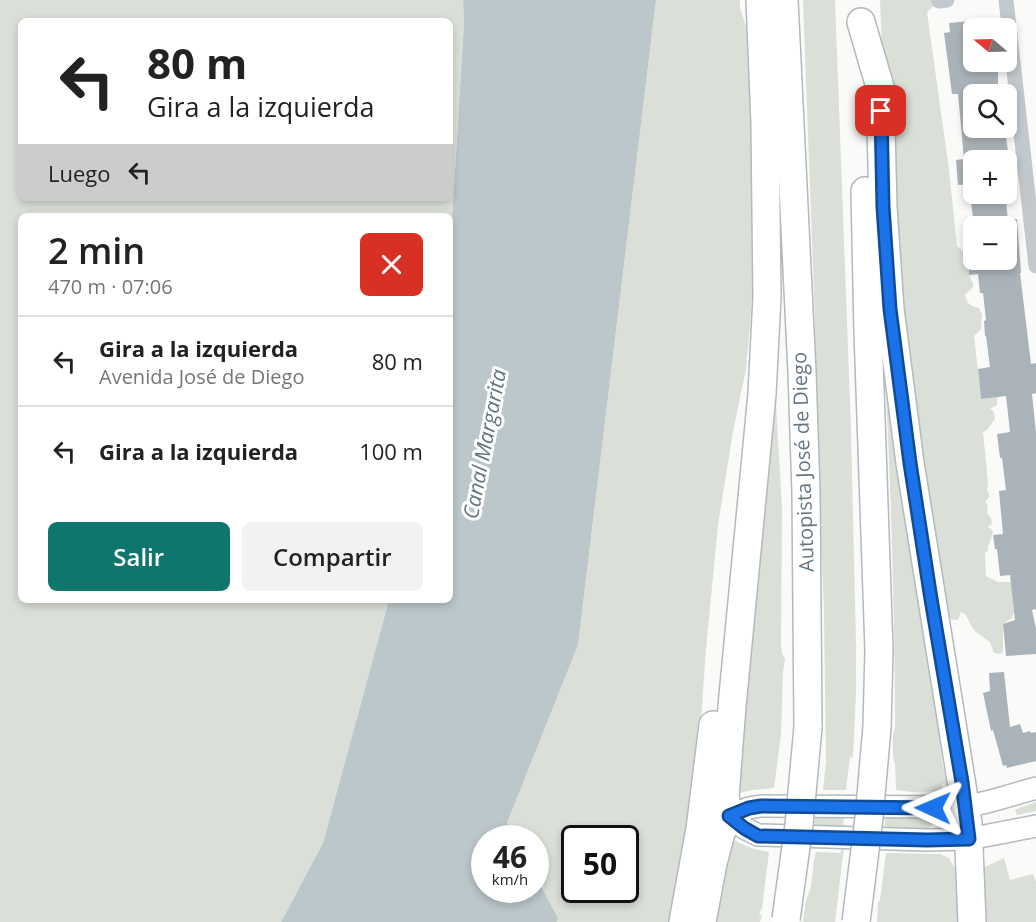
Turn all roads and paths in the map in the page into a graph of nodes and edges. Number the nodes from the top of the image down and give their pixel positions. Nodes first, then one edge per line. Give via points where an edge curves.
1 (760, 0) edge
2 (784, 0) edge
3 (1006, 0) edge
4 (860, 11) edge
5 (767, 247) junction
6 (1036, 266) edge
7 (1036, 788) edge
8 (965, 807) junction
9 (729, 816) junction
10 (1036, 826) edge
11 (969, 839) junction
12 (785, 920) edge
13 (682, 922) edge
14 (702, 922) edge
15 (856, 922) edge
16 (972, 922) edge

1 - 5 highway
2 - 12 highway, Autopista José de Diego, bridge via 806,493 808,727
3 - 6 street
4 - 8 highway via 880,87 890,309
4 - 15 highway, bridge via 879,650 878,727
5 - 9 highway via 762,394 725,796
5 - 13 highway via 758,291 729,549 711,747
7 - 8 main road
8 - 9 main road via 761,806
8 - 11 highway
9 - 11 main road via 758,836
9 - 14 highway via 713,862
10 - 11 main road
11 - 16 highway

